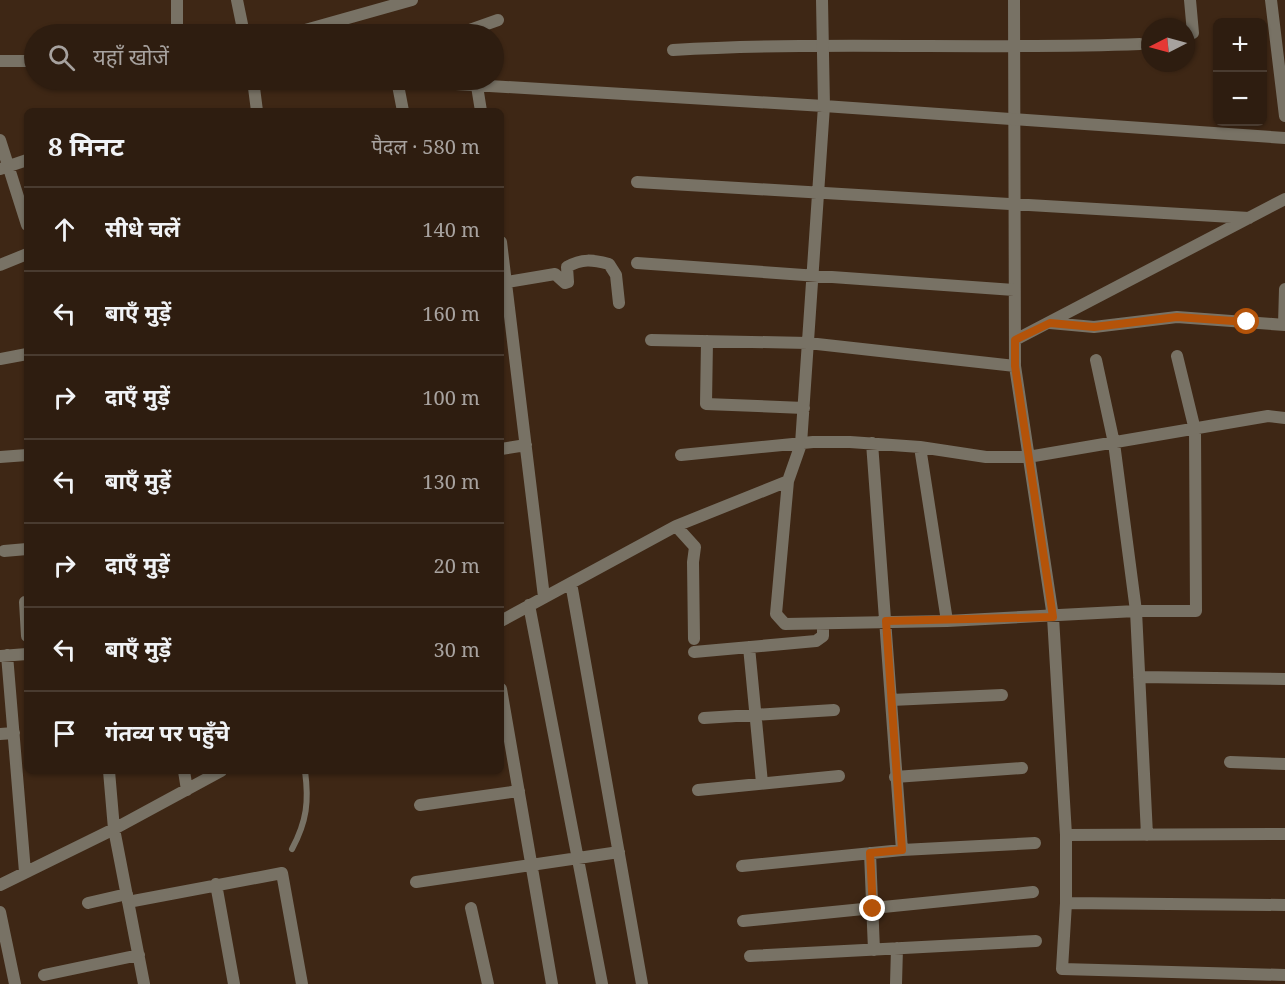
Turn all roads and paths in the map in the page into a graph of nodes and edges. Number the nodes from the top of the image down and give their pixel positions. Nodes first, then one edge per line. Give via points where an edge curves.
1 (177, 0) edge
2 (237, 0) edge
3 (412, 0) edge
4 (822, 0) edge
5 (1014, 0) edge
6 (1190, 0) edge
7 (1271, 0) edge
8 (1192, 18) edge
9 (498, 20) dead end
10 (177, 24) edge
11 (242, 24) edge
12 (327, 24) edge
13 (487, 24) edge
14 (823, 44) junction
15 (1140, 44) dead end
16 (1013, 46) junction
17 (673, 50) dead end
18 (0, 61) edge
19 (24, 61) edge
20 (504, 84) edge
21 (254, 90) edge
22 (399, 90) edge
23 (477, 90) edge
24 (824, 106) junction
25 (257, 108) edge
26 (402, 108) edge
27 (480, 108) edge
28 (1285, 116) edge
29 (1012, 118) junction
30 (1285, 138) edge
31 (0, 140) edge
32 (24, 161) edge
33 (4, 168) edge
34 (637, 182) dead end
35 (818, 192) junction
36 (1285, 199) edge
37 (1013, 204) junction
38 (24, 218) edge
39 (1249, 218) junction
40 (24, 255) edge
41 (504, 262) edge
42 (637, 263) dead end
43 (0, 265) edge
44 (813, 275) junction
45 (507, 282) junction
46 (1285, 289) edge
47 (1014, 290) junction
48 (619, 303) dead end
49 (1050, 323) junction
50 (1285, 325) edge
51 (651, 340) dead end
52 (1015, 340) junction
53 (707, 341) junction
54 (808, 344) junction
55 (24, 355) edge
56 (1177, 356) dead end
57 (0, 359) edge
58 (1096, 360) dead end
59 (1015, 366) junction
60 (804, 408) junction
61 (1285, 418) edge
62 (1195, 430) junction
63 (872, 443) junction
64 (1114, 443) junction
65 (801, 444) junction
66 (526, 445) junction
67 (920, 447) junction
68 (504, 448) edge
69 (24, 455) edge
70 (681, 455) dead end
71 (0, 457) edge
72 (1028, 457) junction
73 (788, 481) junction
74 (676, 526) junction
75 (24, 549) edge
76 (4, 551) dead end
77 (572, 583) junction
78 (544, 597) junction
79 (529, 605) junction
80 (1136, 611) junction
81 (1053, 617) junction
82 (504, 619) edge
83 (886, 621) junction
84 (947, 621) junction
85 (823, 624) junction
86 (694, 639) dead end
87 (749, 647) junction
88 (694, 652) dead end
89 (24, 654) edge
90 (4, 656) edge
91 (1139, 677) junction
92 (1285, 679) edge
93 (1002, 695) dead end
94 (891, 700) junction
95 (834, 710) dead end
96 (504, 715) edge
97 (756, 716) junction
98 (704, 718) dead end
99 (14, 733) junction
100 (0, 734) edge
101 (1230, 762) dead end
102 (1285, 764) edge
103 (1022, 768) dead end
104 (109, 774) edge
105 (184, 774) edge
106 (216, 774) edge
107 (305, 774) edge
108 (839, 776) dead end
109 (895, 777) junction
110 (762, 783) junction
111 (187, 790) junction
112 (698, 790) dead end
113 (519, 791) junction
114 (420, 805) dead end
115 (114, 829) junction
116 (1285, 834) edge
117 (1066, 835) junction
118 (1147, 835) junction
119 (1035, 843) dead end
120 (292, 849) dead end
121 (902, 850) junction
122 (619, 852) junction
123 (870, 853) junction
124 (578, 858) junction
125 (531, 865) junction
126 (742, 866) dead end
127 (25, 872) junction
128 (416, 882) dead end
129 (216, 884) junction
130 (0, 885) edge
131 (1034, 892) dead end
132 (128, 898) junction
133 (88, 903) dead end
134 (1066, 903) junction
135 (1285, 905) edge
136 (471, 908) dead end
137 (873, 909) junction
138 (0, 912) edge
139 (743, 921) dead end
140 (1036, 941) dead end
141 (897, 948) junction
142 (874, 950) junction
143 (139, 955) junction
144 (750, 956) dead end
145 (1109, 970) junction
146 (44, 975) dead end
147 (1285, 975) edge
148 (15, 984) edge
149 (144, 984) edge
150 (234, 984) edge
151 (302, 984) edge
152 (488, 984) edge
153 (552, 984) edge
154 (602, 984) edge
155 (642, 984) edge
156 (896, 984) edge
157 (1109, 984) edge

1 - 10 street
2 - 11 street
3 - 12 street
4 - 14 street
5 - 16 street
6 - 8 street
7 - 28 street
9 - 13 street
14 - 16 street
14 - 17 street
14 - 24 street
15 - 16 street
16 - 29 street
18 - 19 street
20 - 24 street
21 - 25 street
22 - 26 street
23 - 27 street
24 - 29 street
24 - 35 street
29 - 30 street
29 - 37 street
31 - 33 street
32 - 33 street
33 - 38 street
34 - 35 street
35 - 37 street
35 - 44 street
36 - 39 street
37 - 39 street
37 - 47 street
39 - 49 street
40 - 43 street
41 - 45 street
42 - 44 street
44 - 47 street
44 - 54 street
45 - 48 street via 555,274 565,283 567,267 592,260 609,264 616,275
45 - 66 street
46 - 50 street
47 - 52 street
49 - 50 street via 1094,327 1177,317
49 - 52 street
51 - 53 street
52 - 59 street
53 - 54 street
53 - 60 street via 706,404
54 - 59 street
54 - 60 street
55 - 57 street
56 - 62 street
58 - 64 street
59 - 72 street
60 - 65 street
61 - 62 street via 1268,416
62 - 64 street
62 - 80 street via 1196,611
63 - 65 street
63 - 67 street
63 - 83 street
64 - 72 street
64 - 80 street
65 - 70 street
65 - 73 street
66 - 68 street
66 - 78 street
67 - 72 street via 986,457
67 - 84 street
69 - 71 street
72 - 81 street
73 - 74 street
73 - 85 street via 776,614 785,624
74 - 77 street
74 - 86 street via 695,547
75 - 76 street
77 - 78 street
77 - 122 street
78 - 79 street
79 - 82 street
79 - 124 street
80 - 81 street
80 - 91 street
81 - 84 street
81 - 117 street
83 - 84 street
83 - 85 street
83 - 94 street
85 - 87 street via 823,636 816,641
87 - 88 street
87 - 97 street
89 - 90 street
90 - 99 street
91 - 92 street
91 - 118 street
93 - 94 street
94 - 109 street
95 - 97 street
96 - 113 street
97 - 98 street
97 - 110 street
99 - 100 street
99 - 127 street
101 - 102 street
103 - 109 street
104 - 115 street
105 - 111 street
106 - 111 street
107 - 120 lane via 309,801 306,819
108 - 110 street
109 - 121 street
110 - 112 street
111 - 115 street
113 - 114 street
113 - 125 street
115 - 127 street
115 - 132 street
116 - 118 street
117 - 118 street
117 - 134 street
119 - 121 street
121 - 123 street
122 - 124 street
122 - 155 street
123 - 126 street
123 - 137 street
124 - 125 street
124 - 154 street
125 - 128 street
125 - 153 street
127 - 130 street
129 - 132 street
129 - 150 street
129 - 151 street via 282,873
131 - 137 street
132 - 133 street
132 - 143 street
134 - 135 street
134 - 145 street via 1062,969
136 - 152 street
137 - 139 street
137 - 142 street
138 - 148 street
140 - 141 street
141 - 142 street
141 - 156 street
142 - 144 street
143 - 146 street
143 - 149 street
145 - 147 street
145 - 157 street

